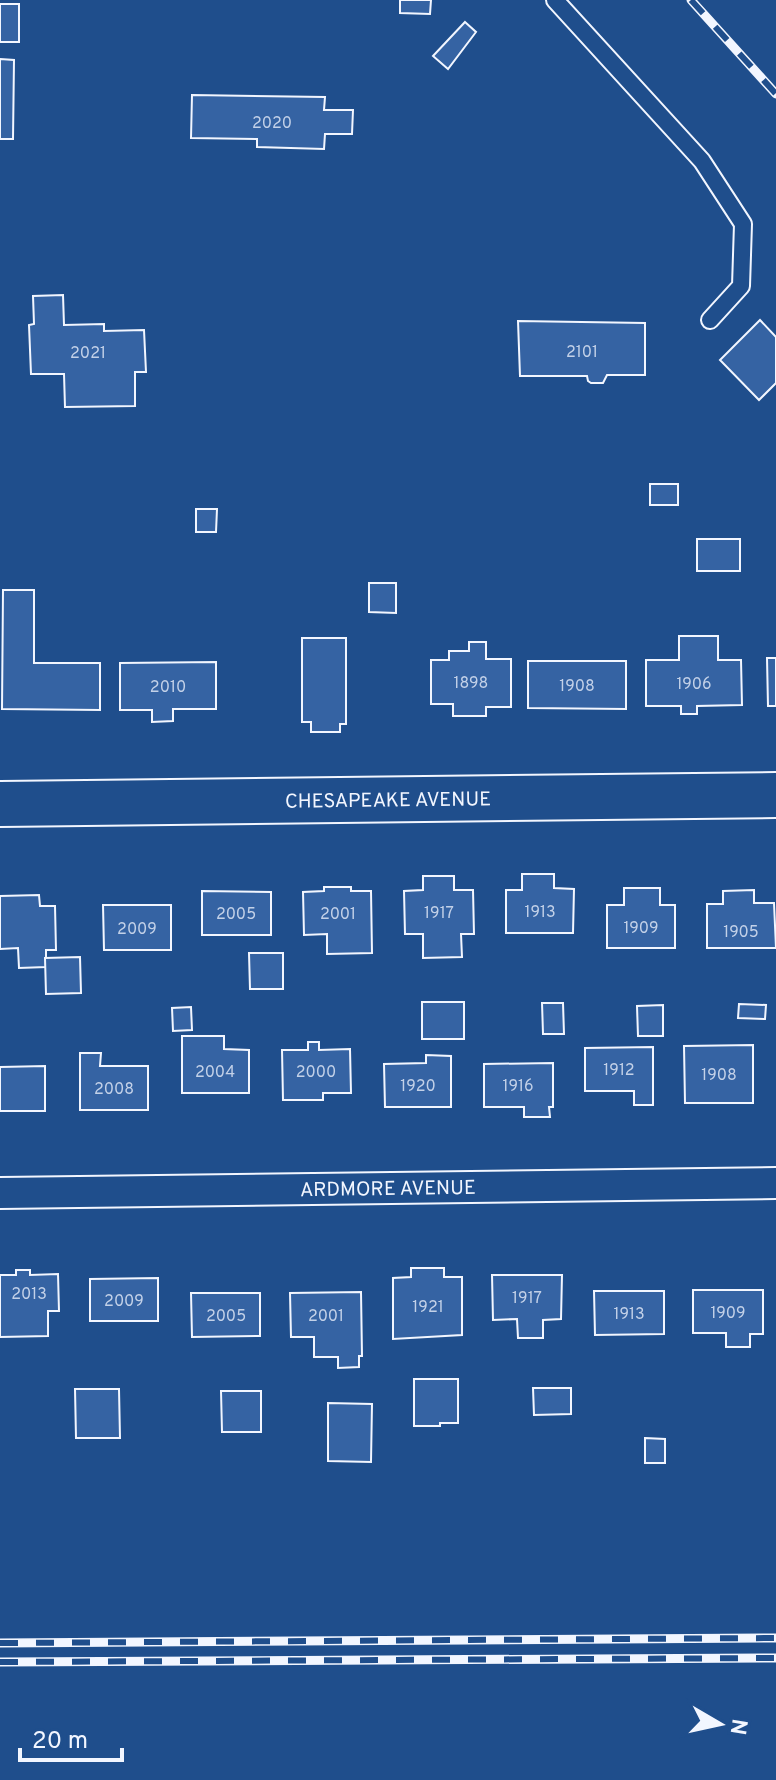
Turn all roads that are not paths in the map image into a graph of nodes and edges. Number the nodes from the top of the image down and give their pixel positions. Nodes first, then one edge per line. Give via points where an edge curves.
1 (555, 0) edge
2 (710, 320) dead end
3 (776, 795) edge
4 (0, 804) edge
5 (776, 1183) edge
6 (0, 1193) edge

1 - 2 lane via 702,161 743,224 741,286
3 - 4 street, CHESAPEAKE AVENUE
5 - 6 street, ARDMORE AVENUE

